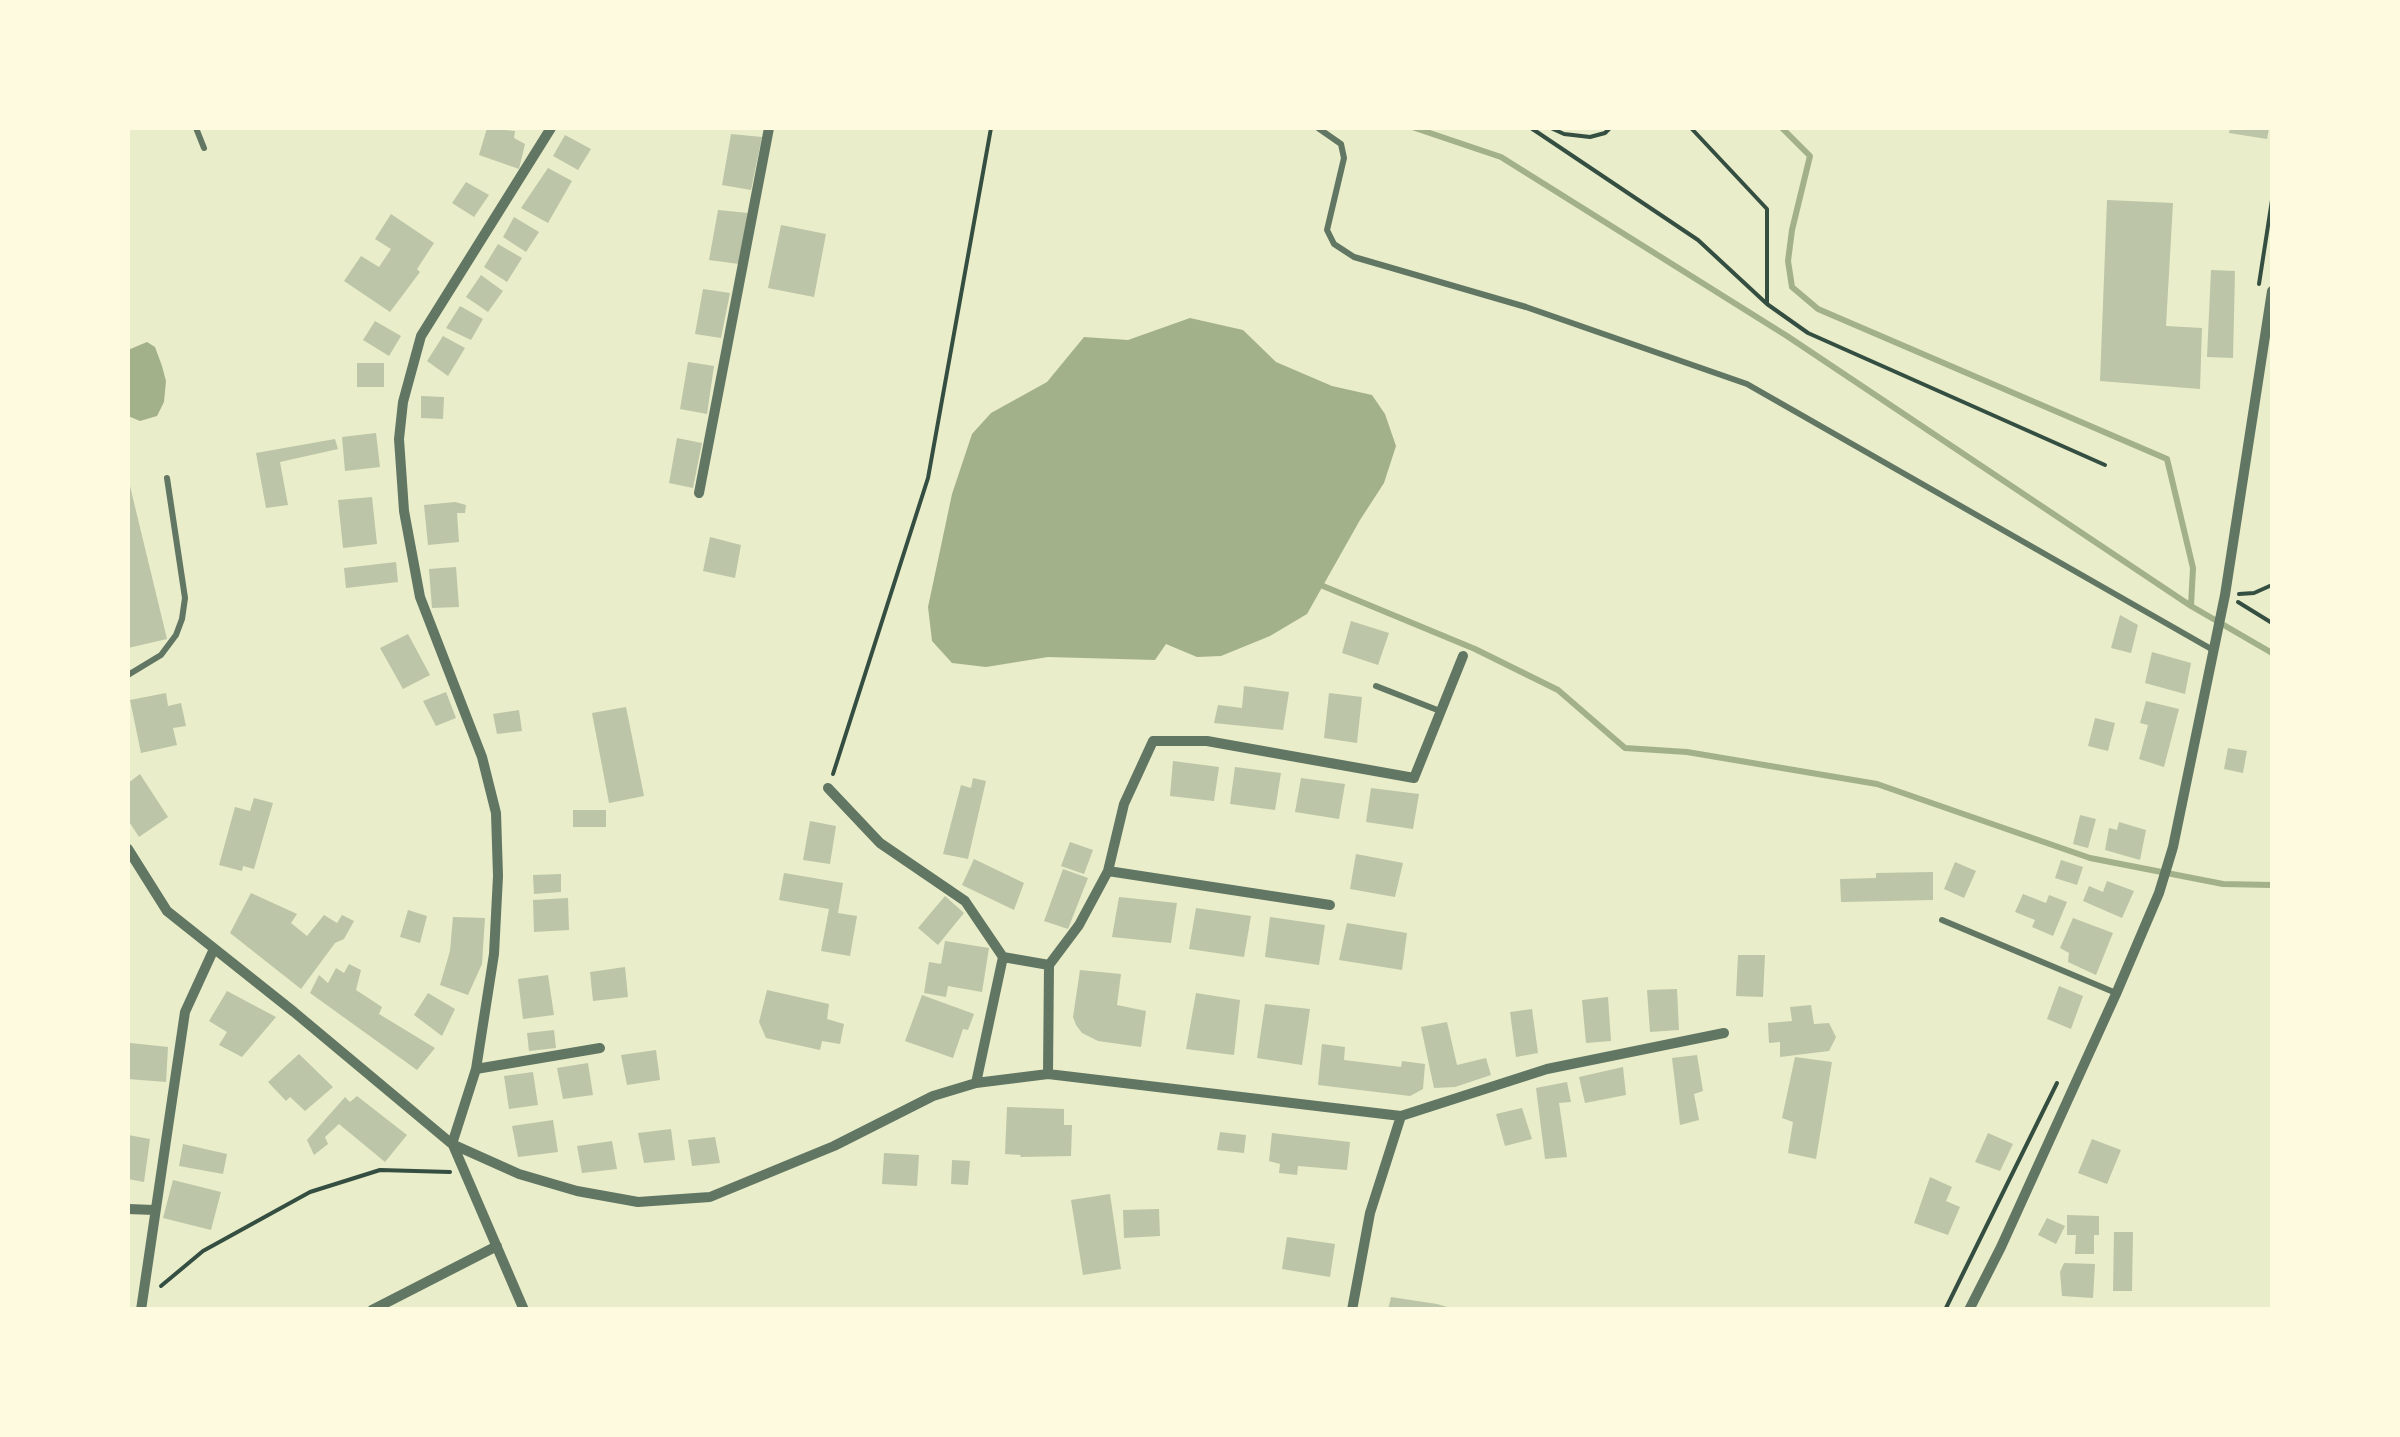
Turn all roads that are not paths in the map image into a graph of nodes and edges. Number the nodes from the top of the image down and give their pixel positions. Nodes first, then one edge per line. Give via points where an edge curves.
1 (196, 128) edge
2 (552, 128) edge
3 (769, 128) edge
4 (1318, 128) edge
5 (204, 148) dead end
6 (2272, 291) edge
7 (167, 478) dead end
8 (699, 493) dead end
9 (2213, 650) junction
10 (1462, 656) dead end
11 (128, 675) edge
12 (1376, 686) dead end
13 (1441, 712) junction
14 (828, 788) road end
15 (128, 850) edge
16 (1108, 870) junction
17 (1330, 905) dead end
18 (1942, 920) dead end
19 (213, 950) junction
20 (1003, 957) junction
21 (1049, 965) junction
22 (2116, 994) junction
23 (1724, 1033) dead end
24 (600, 1048) dead end
25 (476, 1068) junction
26 (1048, 1074) junction
27 (976, 1084) junction
28 (1401, 1116) junction
29 (452, 1144) junction
30 (128, 1209) edge
31 (154, 1210) junction
32 (496, 1246) junction
33 (141, 1306) edge
34 (128, 1308) edge
35 (372, 1310) edge
36 (524, 1310) edge
37 (1352, 1310) edge
38 (1968, 1310) edge

1 - 5 lane
2 - 25 street via 421,336 398,439 420,597 482,756 496,813 494,954
3 - 8 street
4 - 9 lane via 1341,144 1344,158 1328,230 1334,244 1354,256 1747,384
6 - 9 street
7 - 11 lane via 185,598 182,619 160,655
9 - 22 street via 2173,847
10 - 13 street
12 - 13 lane
13 - 16 street via 1414,778 1207,742 1152,742 1124,804
14 - 20 street via 880,843 965,901
15 - 19 street via 168,912
16 - 17 street
16 - 21 street
18 - 22 lane
19 - 29 street
19 - 31 street via 185,1012
20 - 21 street
20 - 27 street
21 - 26 street
22 - 38 street
23 - 28 street via 1546,1069
24 - 25 street
25 - 29 street
26 - 27 street
26 - 28 street
27 - 29 street via 933,1096 710,1197 676,1202 578,1191
28 - 37 street via 1370,1213
29 - 32 street
30 - 31 street
31 - 33 street
32 - 35 street
32 - 36 street
33 - 34 street

